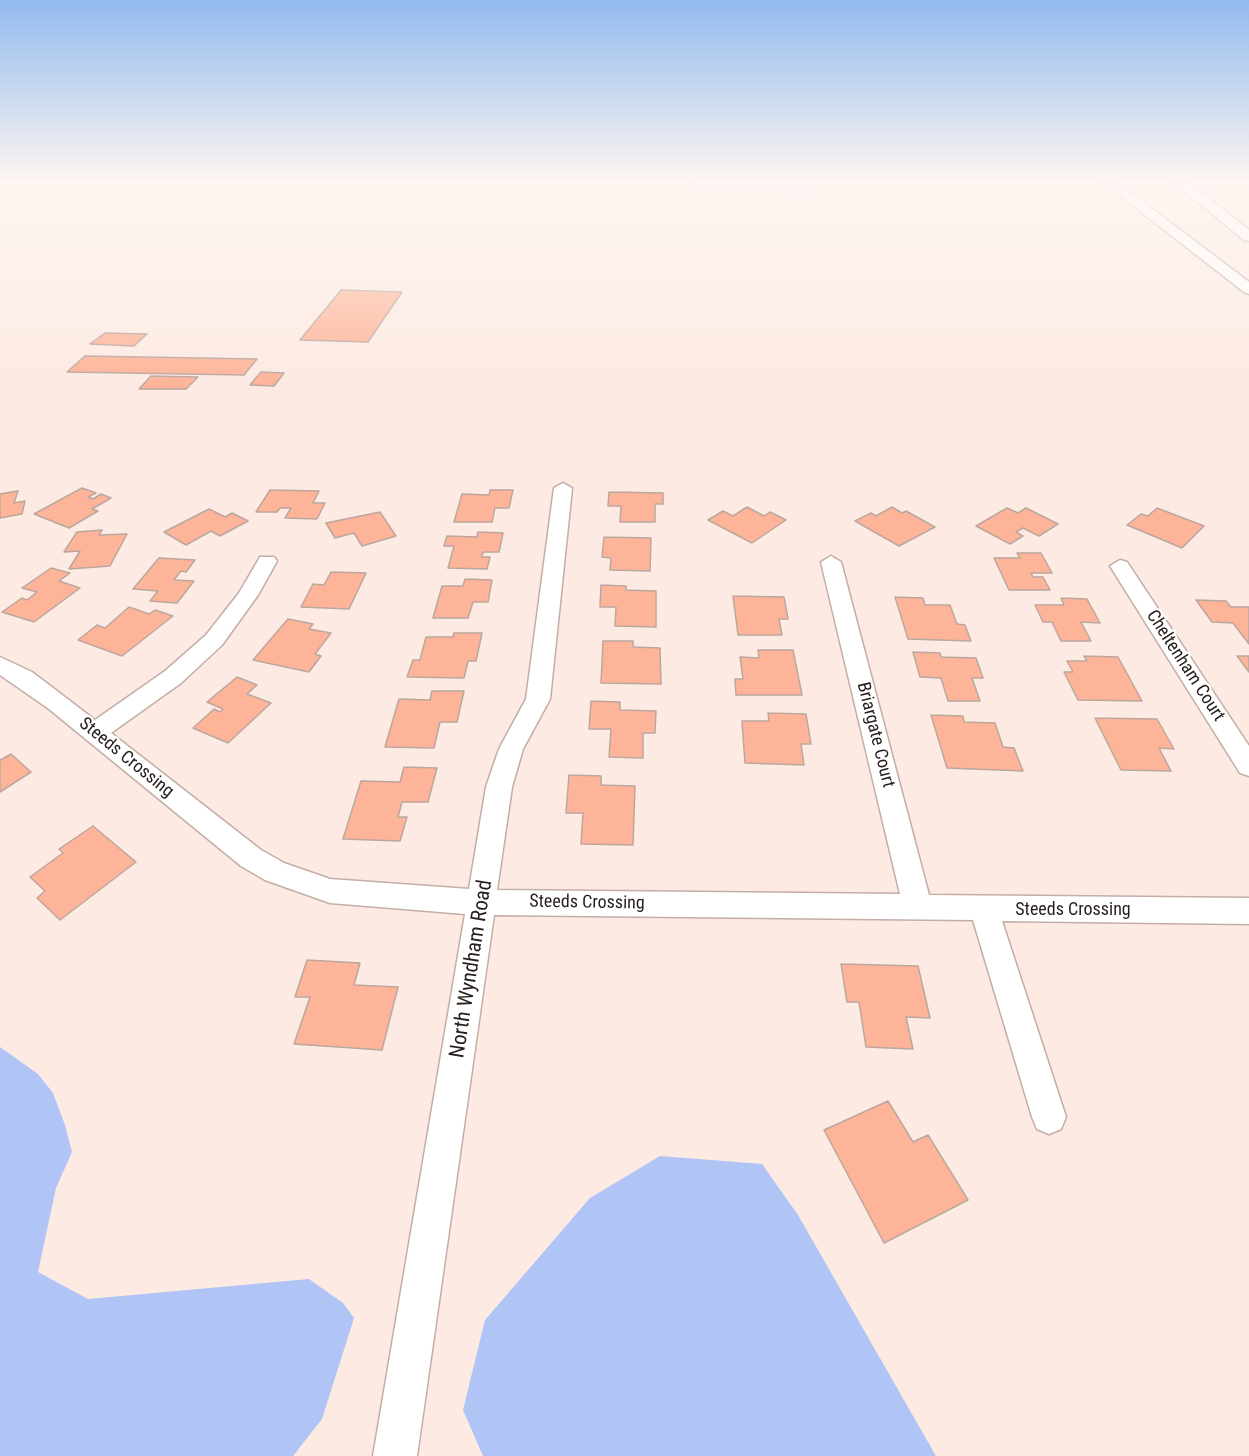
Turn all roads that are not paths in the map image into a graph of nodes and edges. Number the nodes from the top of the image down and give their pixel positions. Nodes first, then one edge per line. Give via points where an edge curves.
1 (1199, 251) edge
2 (1249, 289) edge
3 (563, 488) dead end
4 (267, 561) dead end
5 (831, 562) dead end
6 (1120, 566) dead end
7 (0, 665) edge
8 (95, 732) junction
9 (1249, 766) edge
10 (482, 902) junction
11 (918, 908) junction
12 (984, 910) junction
13 (1249, 911) edge
14 (1049, 1117) dead end
15 (395, 1456) edge

1 - 2 street
3 - 10 street, North Wyndham Road via 538,699 505,763
4 - 8 street via 248,595 214,640 173,676
5 - 11 street, Briargate Court
6 - 9 street, Cheltenham Court
7 - 8 street, Steeds Crossing via 24,678
8 - 10 street, Steeds Crossing via 218,833 275,873 301,884 355,895
10 - 11 street, Steeds Crossing
10 - 15 street, North Wyndham Road
11 - 12 street, Steeds Crossing
12 - 13 street, Steeds Crossing
12 - 14 street

